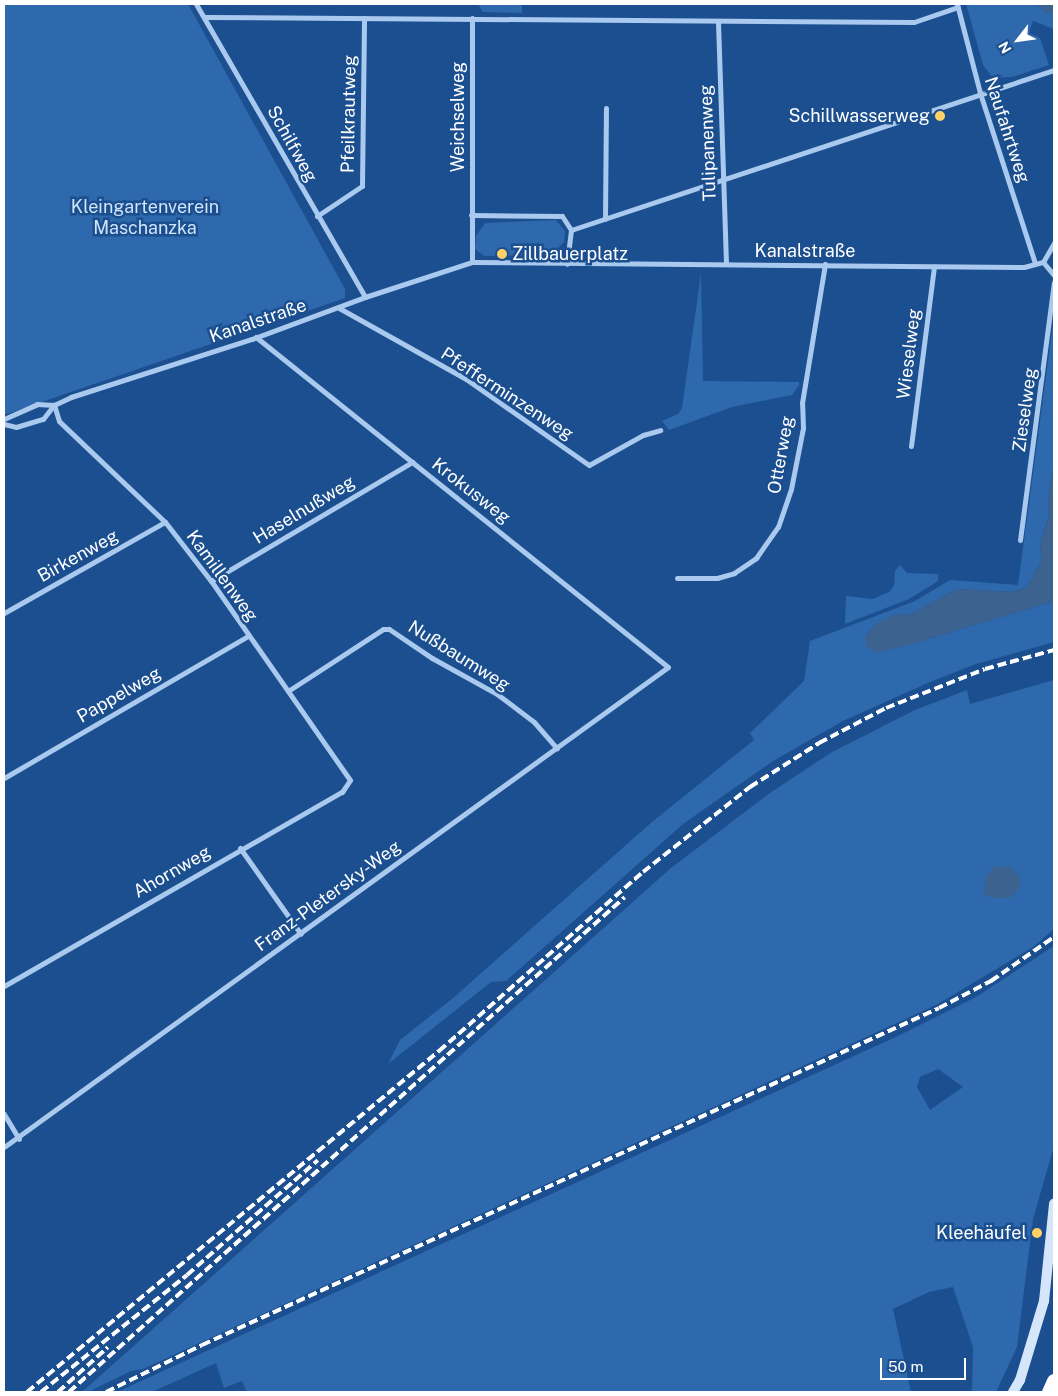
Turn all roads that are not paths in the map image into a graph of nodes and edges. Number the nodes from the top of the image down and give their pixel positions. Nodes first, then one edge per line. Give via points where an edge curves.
1 (196, 4) edge
2 (957, 5) edge
3 (205, 17) junction
4 (364, 18) junction
5 (472, 18) junction
6 (718, 22) junction
7 (1054, 70) edge
8 (980, 93) junction
9 (606, 108) dead end
10 (723, 178) junction
11 (471, 215) junction
12 (317, 216) junction
13 (605, 219) junction
14 (571, 230) junction
15 (1054, 243) edge
16 (472, 262) junction
17 (1043, 262) junction
18 (1035, 263) junction
19 (567, 264) junction
20 (726, 264) junction
21 (825, 264) junction
22 (934, 266) junction
23 (1054, 275) edge
24 (1054, 282) edge
25 (365, 297) junction
26 (339, 308) junction
27 (256, 337) junction
28 (54, 405) junction
29 (4, 419) edge
30 (4, 424) edge
31 (660, 430) dead end
32 (912, 446) dead end
33 (412, 462) junction
34 (165, 522) junction
35 (1020, 540) dead end
36 (677, 578) dead end
37 (211, 581) junction
38 (4, 614) edge
39 (248, 636) junction
40 (668, 667) joint
41 (288, 691) junction
42 (558, 748) junction
43 (4, 778) edge
44 (350, 780) joint
45 (240, 848) junction
46 (301, 934) junction
47 (4, 986) edge
48 (4, 1114) edge
49 (19, 1139) junction
50 (4, 1147) edge
51 (1054, 1204) edge
52 (1054, 1381) edge
53 (1012, 1392) edge
54 (1049, 1392) edge

1 - 3 street, Schilfweg
2 - 6 street via 914,22
2 - 8 street, Naufahrtweg
3 - 4 street
3 - 12 street, Schilfweg
4 - 5 street
4 - 12 street, Pfeilkrautweg via 362,186
5 - 6 street
5 - 11 street, Weichselweg
6 - 10 street, Tulipanenweg
7 - 8 street
8 - 10 street
8 - 18 street, Naufahrtweg
9 - 13 street
10 - 13 street
10 - 20 street, Tulipanenweg
11 - 14 street via 562,216
11 - 16 street
12 - 25 street, Schilfweg
13 - 14 street
14 - 19 street
15 - 17 street
16 - 19 street
16 - 25 street, Kanalstraße
17 - 18 street, Kanalstraße
17 - 23 street
18 - 22 street, Kanalstraße via 1024,267
19 - 20 street, Kanalstraße
20 - 21 street, Kanalstraße
21 - 22 street, Kanalstraße
21 - 36 street, Otterweg via 802,403 803,428 791,489 778,527 756,558 734,573 717,578
22 - 32 street, Wieselweg
24 - 35 street, Zieselweg
25 - 26 street, Kanalstraße
26 - 27 street, Kanalstraße
26 - 31 street, Pfefferminzenweg via 466,379 589,465 643,435
27 - 28 street, Kanalstraße via 71,396
27 - 33 street, Krokusweg
28 - 29 street, Kanalstraße via 37,404
28 - 30 street, Kanalstraße via 43,419 16,427
28 - 34 street, Kamillenweg via 60,420
33 - 37 street, Haselnußweg
33 - 40 street, Krokusweg
34 - 37 street, Kamillenweg
34 - 38 street, Birkenweg
37 - 39 street, Kamillenweg
39 - 41 street, Kamillenweg
39 - 43 street, Pappelweg
40 - 42 street, Franz-Pletersky-Weg
41 - 42 street, Nußbaumweg via 389,629 432,658 497,694 534,722
41 - 44 street, Kamillenweg
42 - 46 street, Franz-Pletersky-Weg
44 - 45 street, Ahornweg via 342,792
45 - 46 street
45 - 47 street, Ahornweg
46 - 49 street, Franz-Pletersky-Weg
48 - 49 street
49 - 50 street, Franz-Pletersky-Weg
51 - 53 street via 1044,1301 1020,1380
52 - 54 highway

